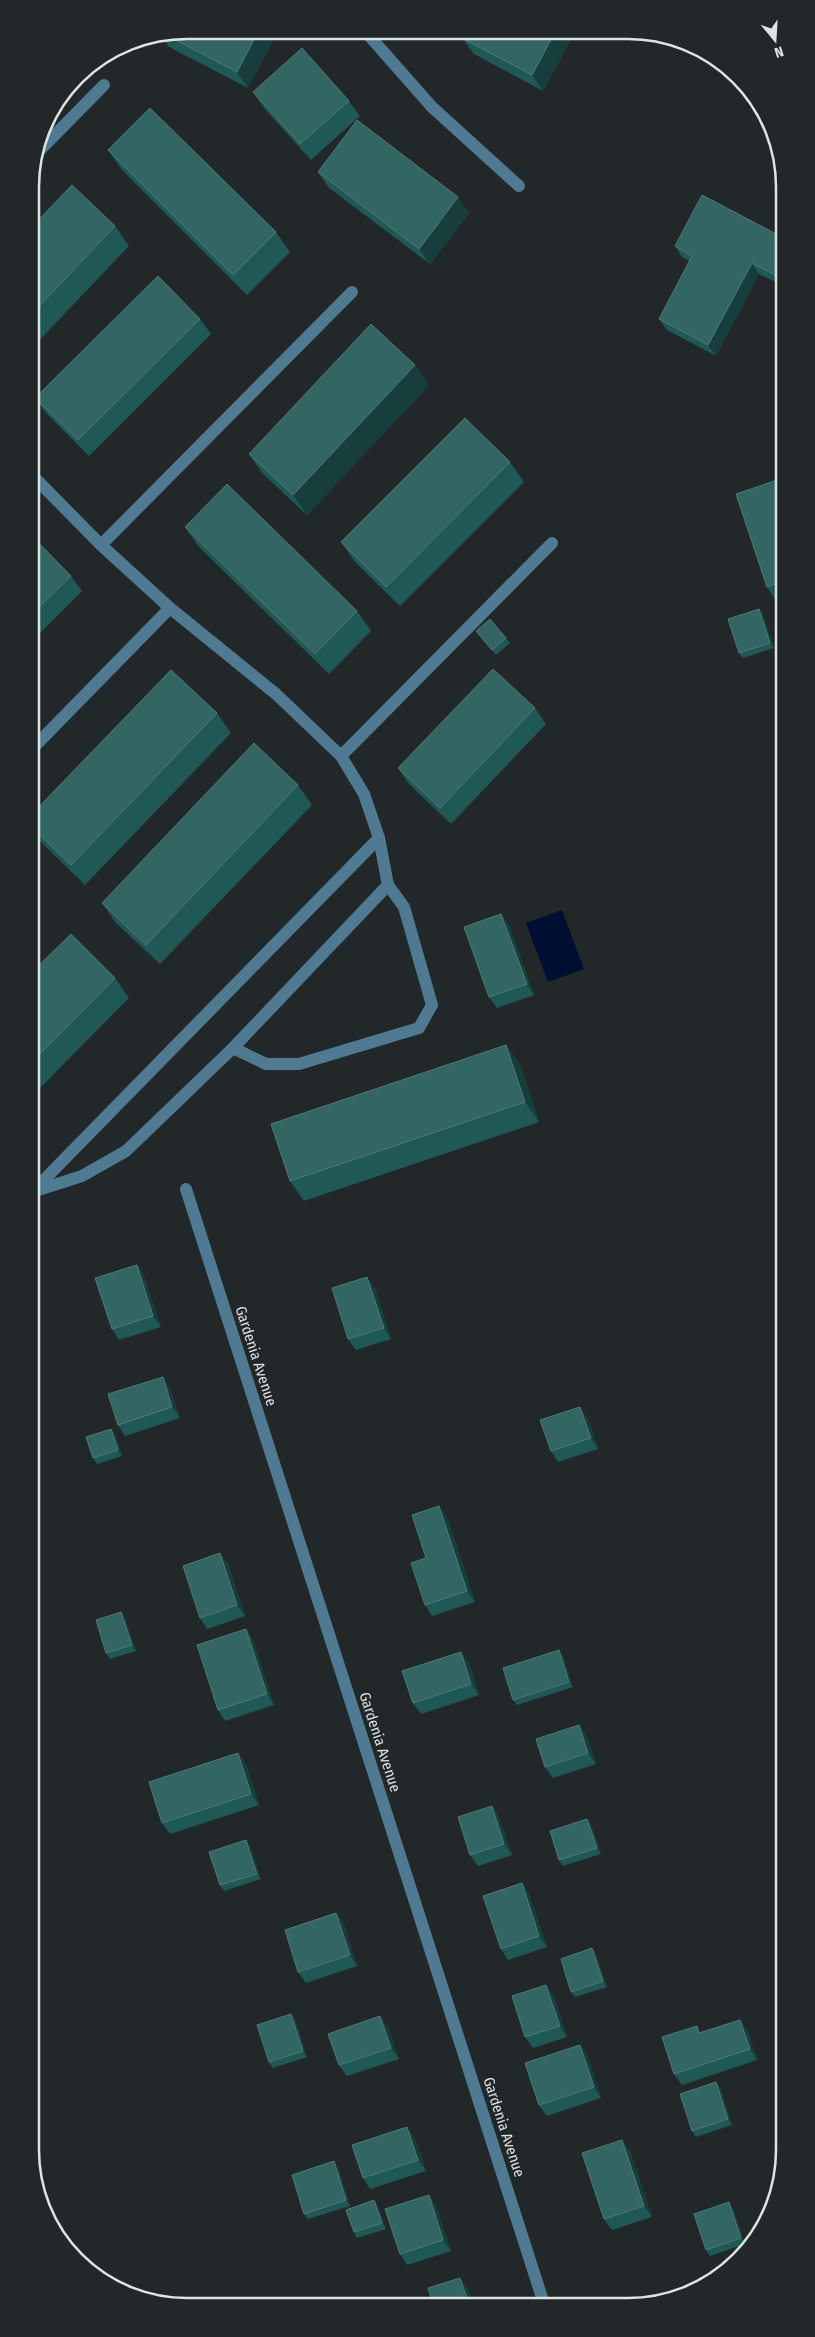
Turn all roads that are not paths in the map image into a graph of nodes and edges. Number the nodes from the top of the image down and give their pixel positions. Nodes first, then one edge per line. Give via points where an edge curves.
1 (374, 39) edge
2 (104, 85) dead end
3 (45, 145) edge
4 (518, 186) dead end
5 (352, 292) dead end
6 (39, 482) edge
7 (552, 543) dead end
8 (102, 545) junction
9 (170, 608) junction
10 (39, 742) edge
11 (341, 756) junction
12 (379, 838) junction
13 (388, 885) junction
14 (233, 1048) junction
15 (39, 1185) edge
16 (39, 1190) edge
17 (186, 1190) dead end
18 (542, 2298) edge

1 - 4 street via 432,106
2 - 3 street
5 - 8 street
6 - 8 street
7 - 11 street
8 - 9 street
9 - 10 street
9 - 11 street via 276,694
11 - 12 street via 364,794
12 - 13 street
12 - 15 street
13 - 14 street
13 - 14 street via 404,907 432,1005 419,1028 299,1064 266,1064
14 - 16 street via 126,1151 82,1176
17 - 18 street, Gardenia Avenue

